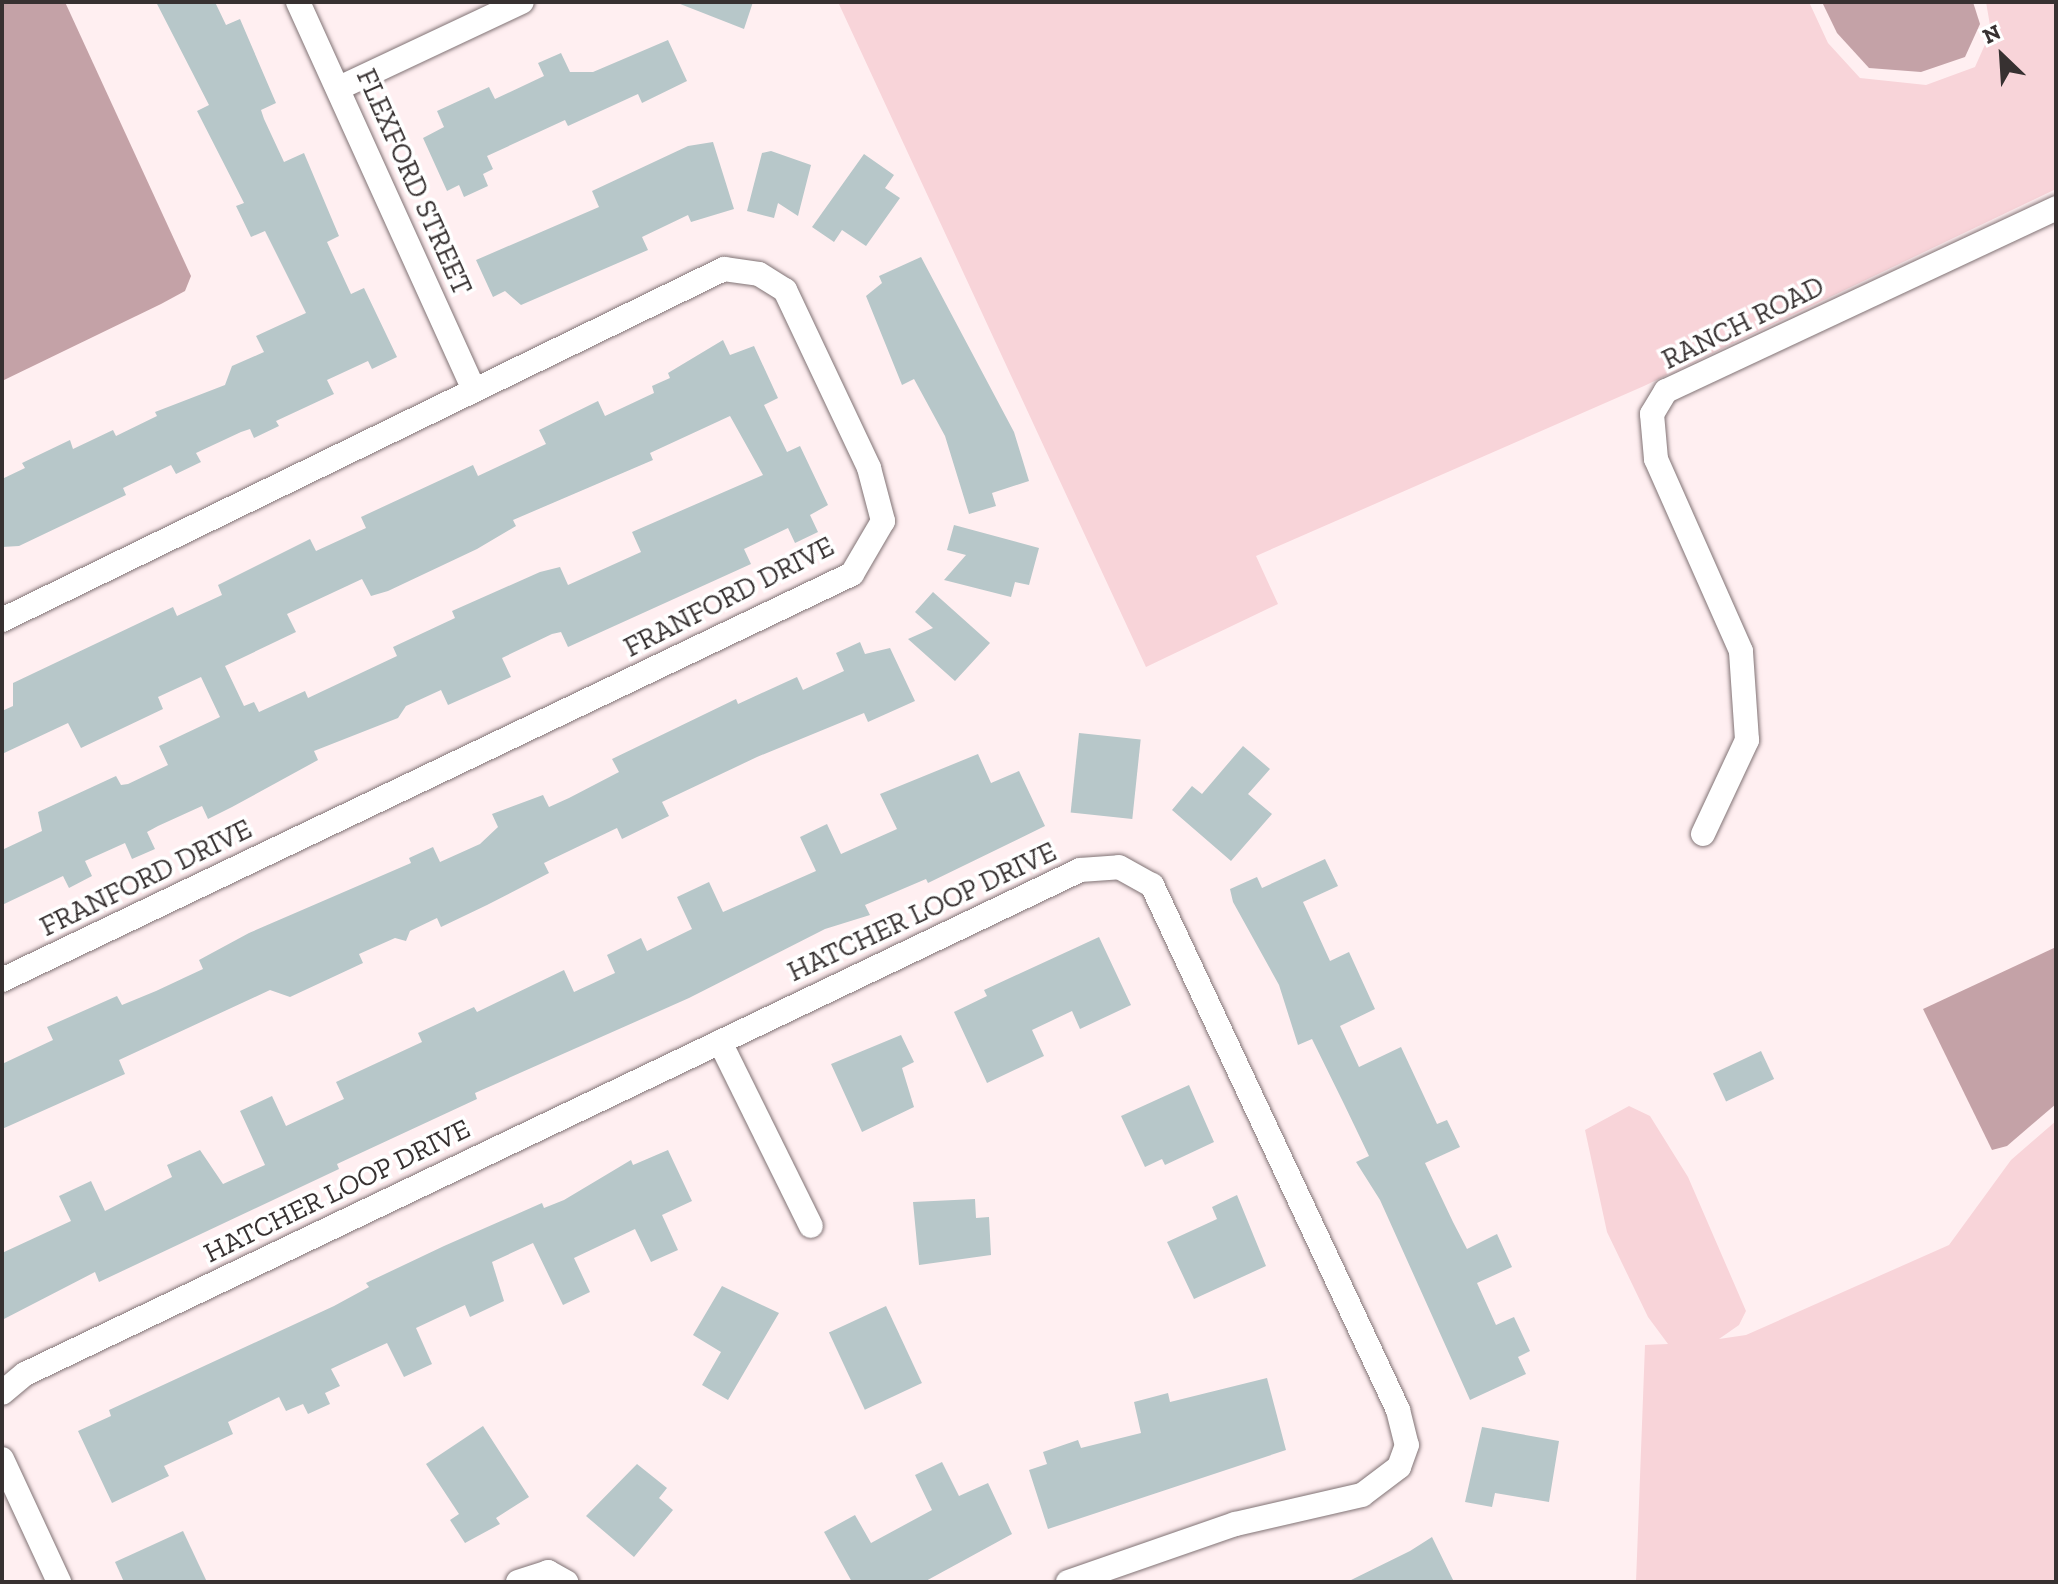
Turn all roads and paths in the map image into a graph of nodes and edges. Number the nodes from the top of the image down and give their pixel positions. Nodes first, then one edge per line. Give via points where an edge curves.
1 (298, 2) edge
2 (522, 2) edge
3 (339, 88) junction
4 (2056, 208) edge
5 (473, 388) junction
6 (2, 620) edge
7 (1703, 834) dead end
8 (2, 980) edge
9 (720, 1042) junction
10 (811, 1226) dead end
11 (2, 1393) edge
12 (2, 1459) edge
13 (59, 1582) edge
14 (518, 1582) edge
15 (566, 1582) edge
16 (1068, 1582) edge

1 - 3 street, FLEXFORD STREET
2 - 3 street
3 - 5 street, FLEXFORD STREET
4 - 7 street, RANCH ROAD via 1666,391 1652,414 1656,459 1741,651 1747,740
5 - 6 street, FRANFORD DRIVE
5 - 8 street, FRANFORD DRIVE via 724,269 759,274 785,290 869,468 883,521 852,574
9 - 10 street
9 - 11 street, HATCHER LOOP DRIVE via 25,1374
9 - 16 street, HATCHER LOOP DRIVE via 1080,870 1119,867 1152,885 1398,1410 1407,1445 1399,1467 1362,1495 1235,1524
12 - 13 street
14 - 15 street via 548,1572

